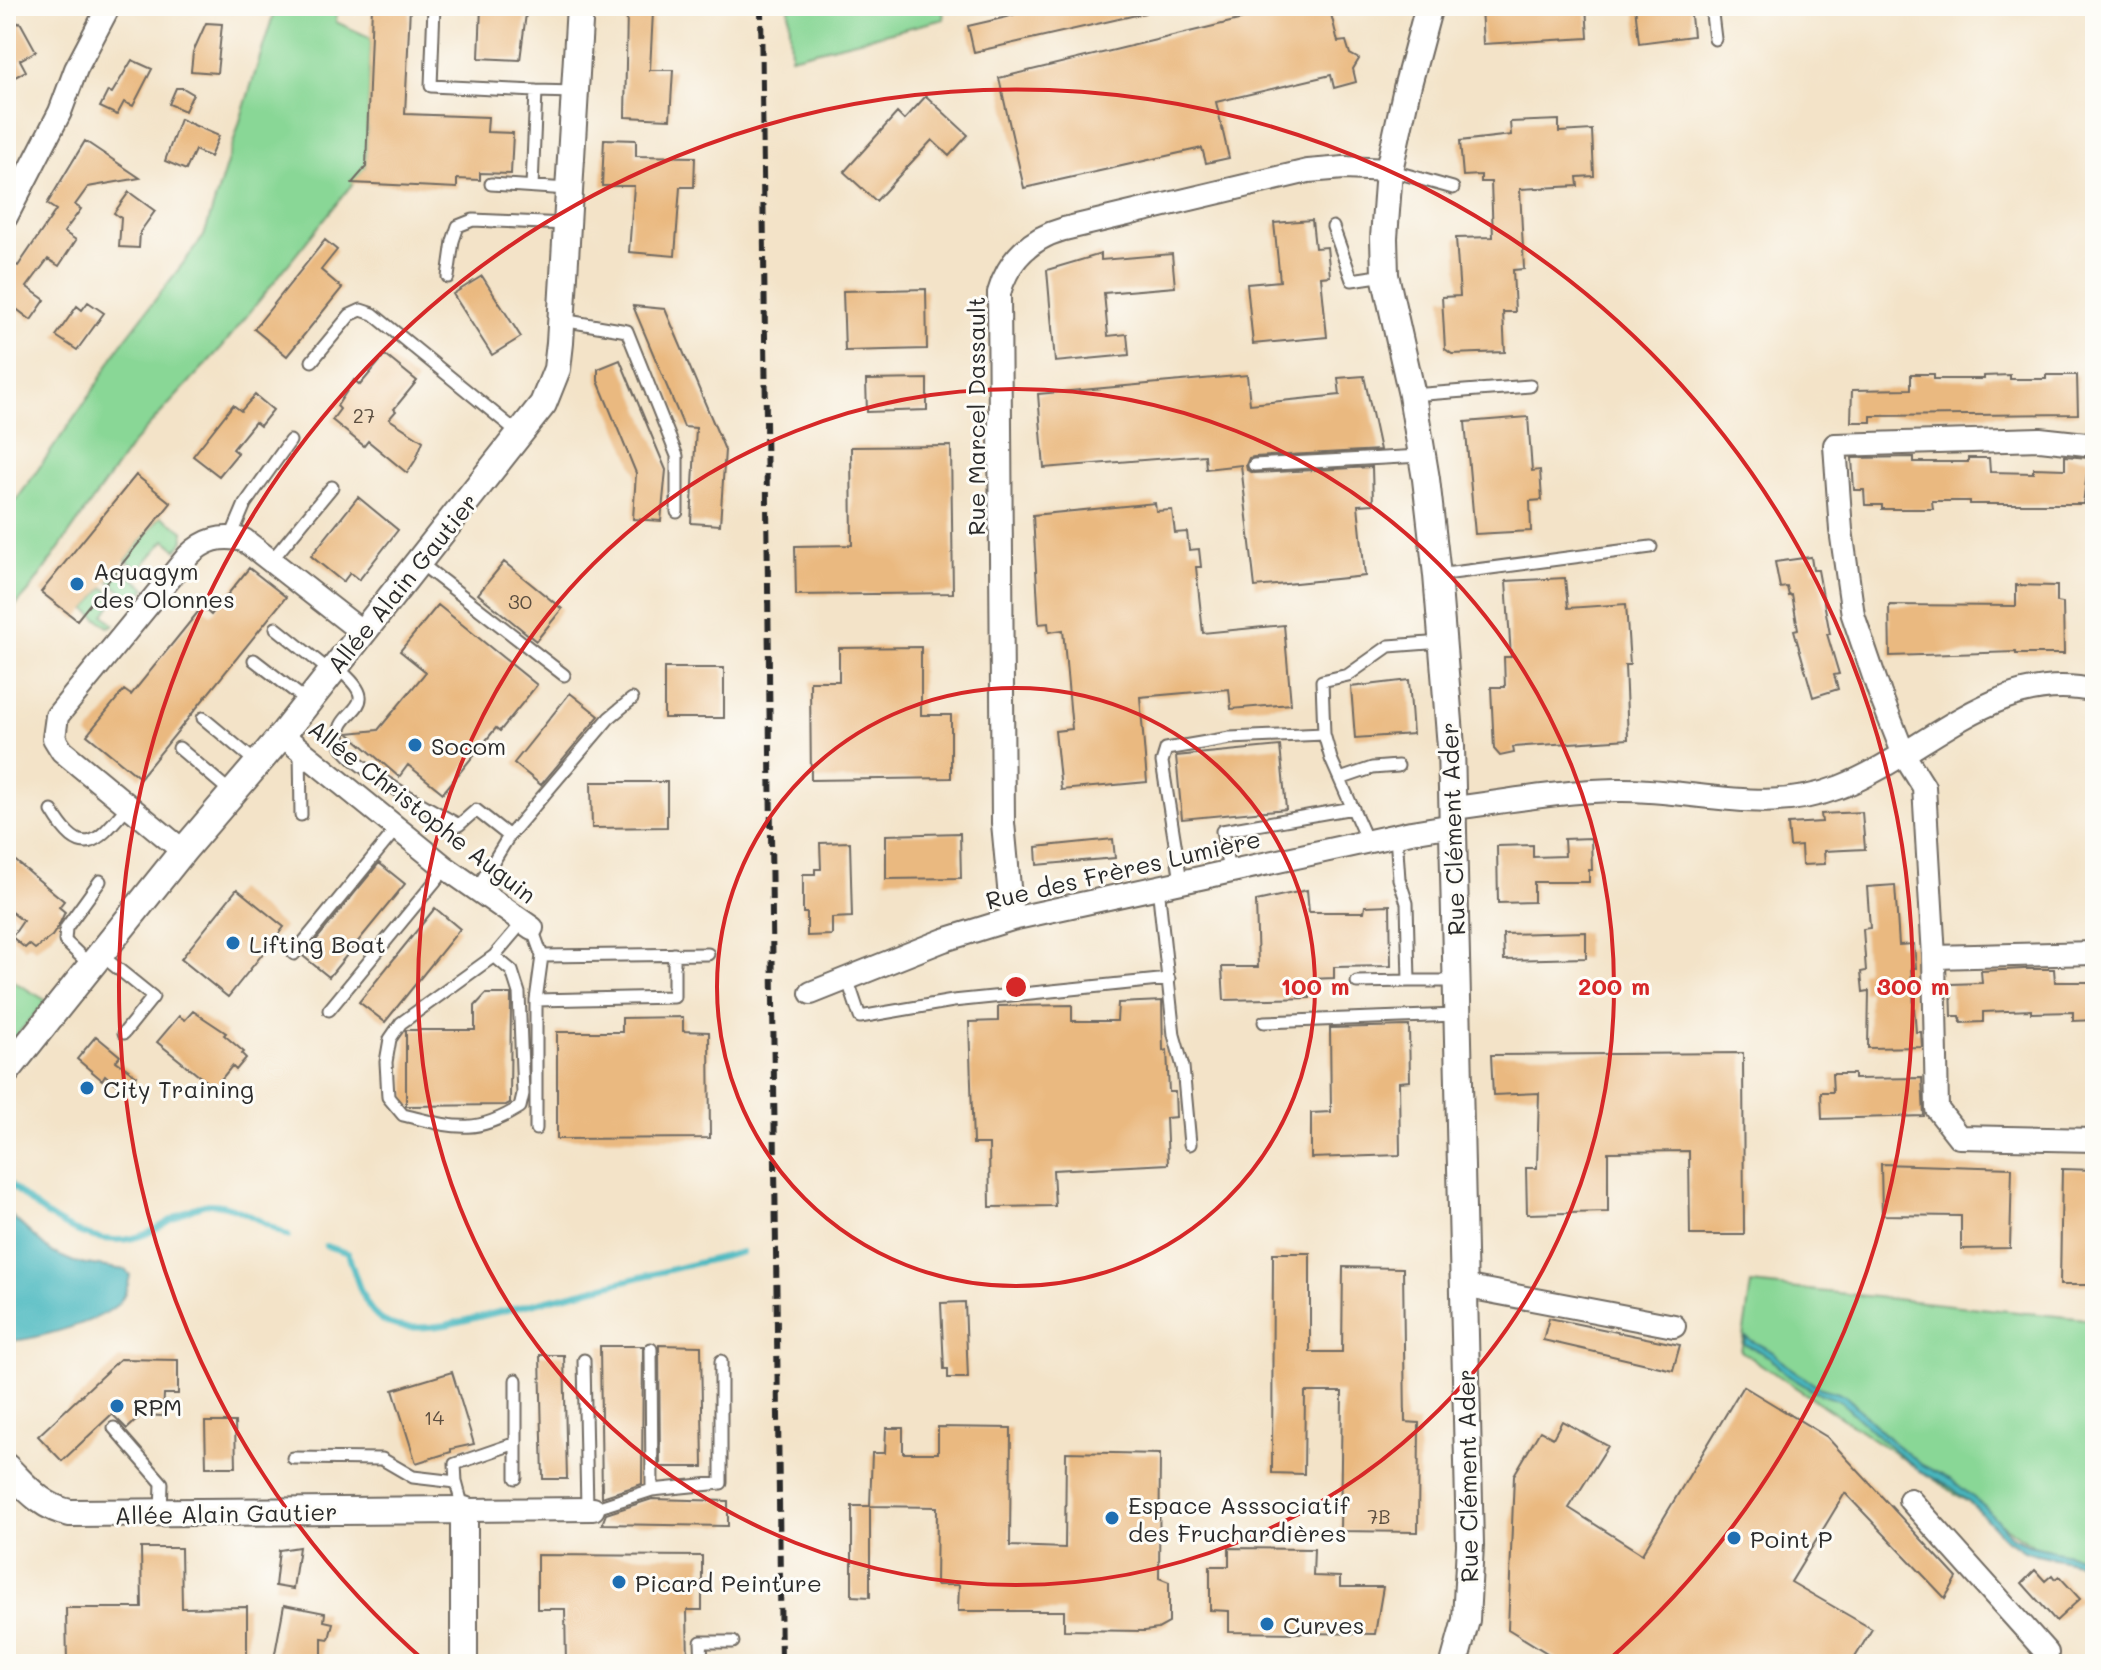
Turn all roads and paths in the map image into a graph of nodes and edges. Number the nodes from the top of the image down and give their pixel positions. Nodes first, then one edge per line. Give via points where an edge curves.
1 (109, 6) edge
2 (434, 6) edge
3 (580, 6) edge
4 (1429, 6) edge
5 (1711, 6) edge
6 (1715, 39) dead end
7 (536, 91) junction
8 (575, 92) junction
9 (1389, 170) junction
10 (491, 184) dead end
11 (532, 187) junction
12 (1453, 188) dead end
13 (569, 189) junction
14 (6, 217) edge
15 (566, 224) junction
16 (1333, 227) dead end
17 (1385, 275) junction
18 (448, 277) dead end
19 (561, 320) junction
20 (312, 361) dead end
21 (1530, 386) dead end
22 (1412, 395) junction
23 (521, 435) junction
24 (290, 441) dead end
25 (2095, 445) edge
26 (1422, 456) junction
27 (1254, 465) dead end
28 (332, 487) dead end
29 (677, 512) dead end
30 (231, 537) junction
31 (1651, 547) dead end
32 (271, 561) junction
33 (419, 563) junction
34 (1437, 575) junction
35 (276, 628) dead end
36 (362, 632) junction
37 (1443, 642) junction
38 (254, 660) dead end
39 (333, 669) junction
40 (564, 675) dead end
41 (2095, 691) edge
42 (632, 699) dead end
43 (308, 701) junction
44 (203, 718) dead end
45 (1324, 734) junction
46 (291, 742) junction
47 (179, 748) dead end
48 (1904, 755) junction
49 (258, 763) junction
50 (1398, 766) dead end
51 (1340, 779) junction
52 (232, 793) junction
53 (128, 806) junction
54 (1353, 808) junction
55 (52, 811) dead end
56 (301, 815) dead end
57 (1454, 816) junction
58 (397, 828) junction
59 (1396, 835) junction
60 (509, 836) junction
61 (1367, 841) junction
62 (183, 851) junction
63 (446, 868) junction
64 (1229, 871) junction
65 (100, 881) dead end
66 (1181, 881) junction
67 (1158, 886) junction
68 (476, 890) junction
69 (1012, 919) junction
70 (528, 925) junction
71 (2095, 953) edge
72 (294, 954) dead end
73 (674, 954) junction
74 (708, 954) dead end
75 (494, 956) junction
76 (542, 956) junction
77 (1934, 957) junction
78 (96, 960) junction
79 (847, 978) junction
80 (1169, 979) junction
81 (1409, 981) junction
82 (1455, 981) junction
83 (1357, 982) dead end
84 (811, 993) dead end
85 (536, 1000) junction
86 (329, 1010) dead end
87 (1456, 1015) junction
88 (1264, 1022) dead end
89 (124, 1033) dead end
90 (6, 1072) edge
91 (536, 1129) dead end
92 (2095, 1140) edge
93 (1190, 1144) dead end
94 (1463, 1286) junction
95 (1674, 1326) dead end
96 (651, 1349) dead end
97 (584, 1360) dead end
98 (721, 1361) dead end
99 (516, 1380) dead end
100 (114, 1428) dead end
101 (516, 1443) junction
102 (293, 1458) dead end
103 (6, 1467) edge
104 (516, 1478) dead end
105 (456, 1482) junction
106 (652, 1490) junction
107 (1910, 1500) dead end
108 (590, 1509) junction
109 (464, 1510) junction
110 (161, 1513) junction
111 (733, 1642) dead end
112 (1454, 1663) edge
113 (464, 1664) edge
114 (702, 1664) edge
115 (2046, 1664) edge

1 - 14 street
2 - 7 lane via 431,86
3 - 8 street, Allée Alain Gautier
4 - 9 street, Rue Clément Ader
5 - 6 lane
7 - 8 lane
7 - 11 lane
8 - 13 street, Allée Alain Gautier
9 - 12 lane
9 - 17 street, Rue Clément Ader
9 - 69 street, Rue Marcel Dassault via 1308,171 1064,229 1031,243 1003,278 1003,823
10 - 11 lane
11 - 13 lane
13 - 15 street, Allée Alain Gautier
15 - 18 lane via 473,220 458,226
15 - 19 street, Allée Alain Gautier
16 - 17 lane via 1352,280
17 - 22 street, Rue Clément Ader
19 - 23 street, Allée Alain Gautier via 557,369 543,404
19 - 29 lane via 627,331 677,456
20 - 23 lane via 350,315 361,310 373,314
21 - 22 lane
22 - 26 street, Rue Clément Ader
23 - 33 street, Allée Alain Gautier
24 - 30 lane via 245,504
25 - 48 street via 2040,439 1835,445 1853,615
26 - 27 lane
26 - 34 street, Rue Clément Ader
28 - 32 lane
30 - 32 street via 244,540
30 - 53 street via 210,539 188,556 57,716 54,738 62,751
31 - 34 lane
32 - 36 street
33 - 36 street, Allée Alain Gautier
33 - 40 lane
34 - 37 street, Rue Clément Ader
35 - 39 lane
36 - 39 street, Allée Alain Gautier
37 - 45 lane via 1389,646 1348,675 1322,681
37 - 57 street, Rue Clément Ader
38 - 43 lane
39 - 43 street, Allée Alain Gautier
39 - 60 lane via 360,691 361,700 342,725 343,750 384,783 459,825 476,810
41 - 48 street, Rue des Frères Lumière via 2023,691 1989,703
42 - 60 lane via 609,718
43 - 46 street, Allée Alain Gautier
44 - 49 lane
45 - 51 lane
45 - 66 lane via 1230,738 1166,749 1162,762
46 - 49 street, Allée Alain Gautier
46 - 56 lane
46 - 58 street, Allée Christophe Auguin
47 - 52 lane
48 - 57 street, Rue des Frères Lumière via 1839,788 1791,798 1727,801 1619,790
48 - 77 street via 1924,787
49 - 52 street, Allée Alain Gautier
50 - 51 lane
51 - 54 lane
52 - 62 street, Allée Alain Gautier
53 - 55 lane via 105,833 84,843 72,839
53 - 62 street
54 - 61 lane
54 - 64 lane via 1222,831
57 - 59 street, Rue des Frères Lumière
57 - 82 street, Rue Clément Ader
58 - 63 street, Allée Christophe Auguin
58 - 72 lane
59 - 61 street, Rue des Frères Lumière
59 - 81 lane via 1399,879 1407,903
60 - 68 lane
61 - 64 street, Rue des Frères Lumière
62 - 78 street, Allée Alain Gautier
63 - 68 street, Allée Christophe Auguin
63 - 86 lane
64 - 66 street, Rue des Frères Lumière
65 - 78 lane via 64,937
66 - 67 street, Rue des Frères Lumière
67 - 69 street, Rue des Frères Lumière
67 - 80 lane
68 - 70 street, Allée Christophe Auguin
69 - 79 street, Rue des Frères Lumière
70 - 75 lane
70 - 76 lane
71 - 77 street
73 - 74 lane
73 - 76 lane
73 - 85 lane via 674,997
75 - 75 lane via 401,1023 390,1039 388,1097 403,1115 470,1128 496,1122 520,1107 519,993 512,971
76 - 85 lane
77 - 92 street via 1937,1109 1959,1137
78 - 89 lane via 153,997
78 - 90 street, Allée Alain Gautier
79 - 80 lane via 860,1017 953,1001
79 - 84 street, Rue des Frères Lumière
80 - 93 lane
81 - 82 lane
81 - 83 lane
82 - 87 street, Rue Clément Ader
85 - 91 lane
87 - 88 lane
87 - 94 street, Rue Clément Ader
94 - 95 street
94 - 112 street, Rue Clément Ader via 1469,1593
96 - 106 lane
97 - 108 lane
98 - 106 lane via 721,1483
99 - 101 lane
100 - 110 lane via 162,1483
101 - 104 lane
101 - 105 lane via 455,1464
102 - 105 lane via 382,1459 413,1477
103 - 110 street, Allée Alain Gautier via 37,1500 55,1510
105 - 109 lane
106 - 108 lane
107 - 115 street via 2047,1653
108 - 109 street, Allée Alain Gautier
109 - 110 street, Allée Alain Gautier
109 - 113 street
111 - 114 lane via 701,1642

